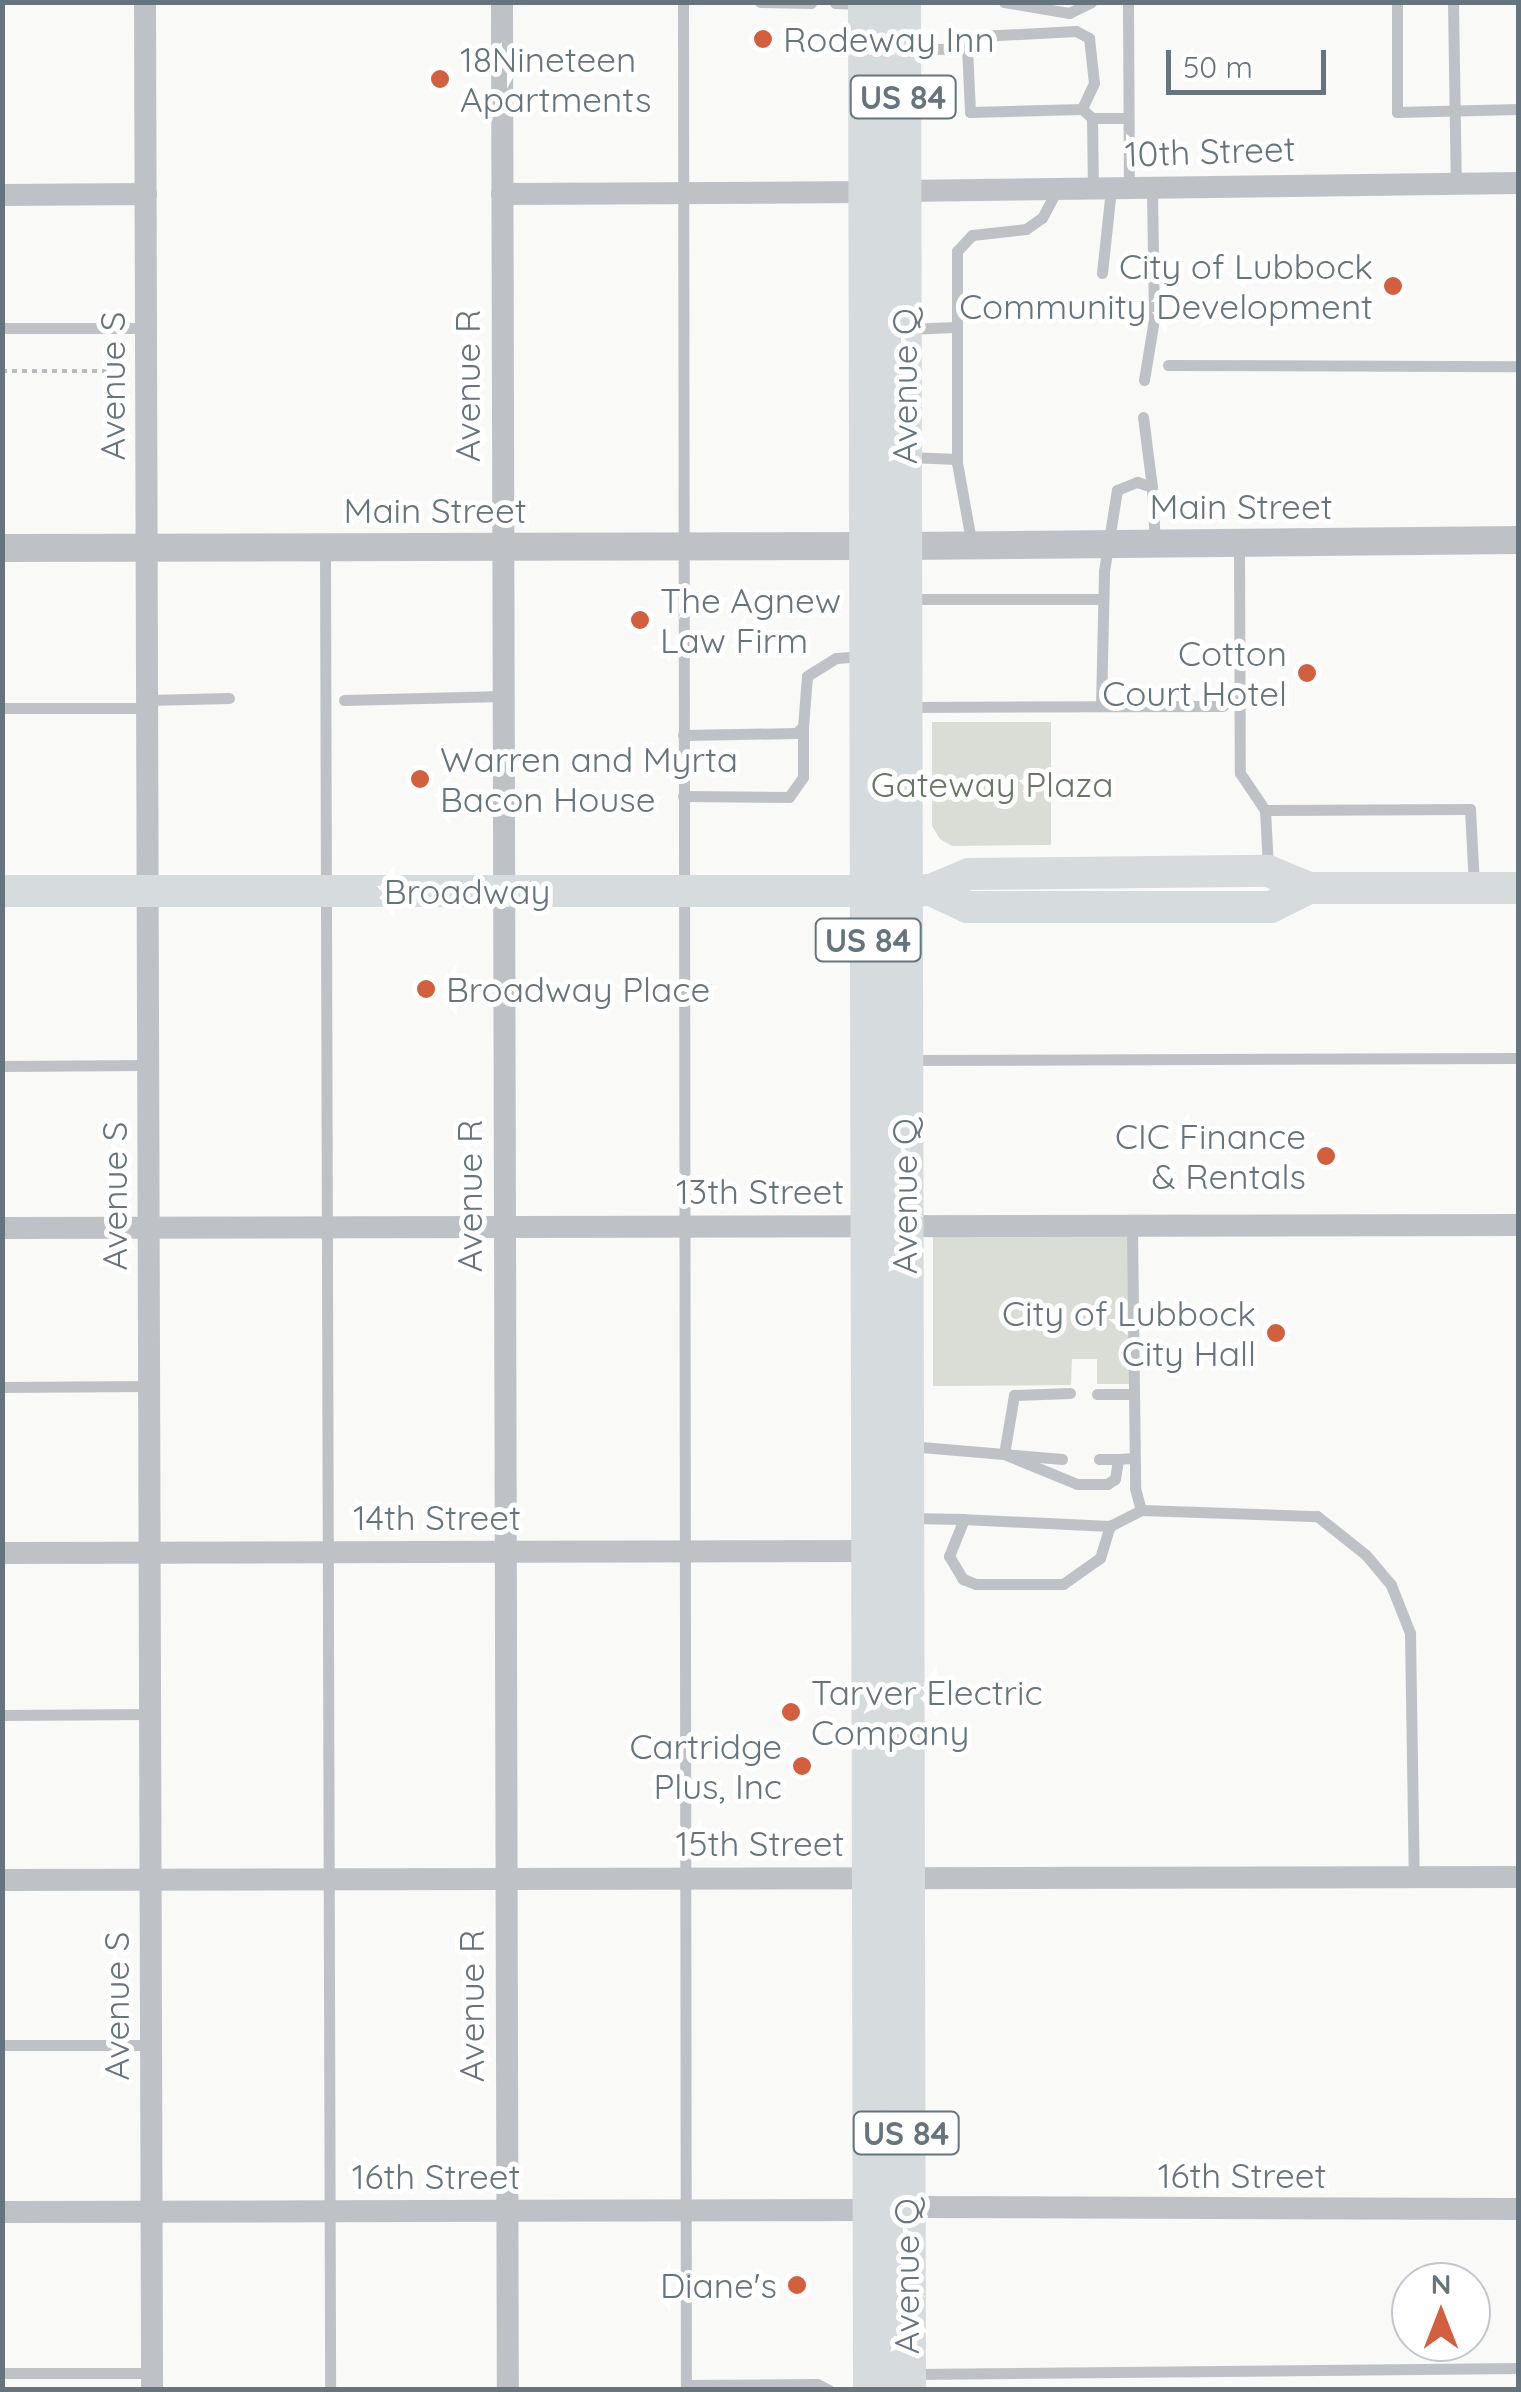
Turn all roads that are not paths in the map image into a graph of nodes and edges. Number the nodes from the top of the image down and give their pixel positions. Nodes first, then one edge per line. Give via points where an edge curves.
1 (145, 2) edge
2 (502, 2) edge
3 (682, 2) edge
4 (760, 2) edge
5 (1004, 2) edge
6 (1092, 2) edge
7 (1128, 2) edge
8 (1397, 2) edge
9 (1454, 2) edge
10 (810, 4) edge
11 (874, 17) edge
12 (967, 48) junction
13 (1518, 110) edge
14 (1454, 112) junction
15 (1087, 114) junction
16 (1128, 118) junction
17 (1456, 183) junction
18 (1518, 183) edge
19 (1121, 188) junction
20 (1058, 190) junction
21 (681, 192) junction
22 (886, 192) junction
23 (146, 194) junction
24 (502, 194) junction
25 (2, 195) edge
26 (1102, 273) dead end
27 (904, 324) junction
28 (955, 327) junction
29 (2, 328) edge
30 (146, 328) junction
31 (1168, 364) dead end
32 (1518, 366) edge
33 (1144, 380) dead end
34 (1143, 418) dead end
35 (904, 457) junction
36 (957, 459) junction
37 (1152, 487) junction
38 (1518, 540) edge
39 (1239, 543) junction
40 (1109, 544) junction
41 (1155, 544) junction
42 (683, 546) junction
43 (886, 546) junction
44 (972, 546) junction
45 (325, 547) junction
46 (502, 547) junction
47 (2, 548) edge
48 (147, 548) junction
49 (904, 599) junction
50 (1103, 600) junction
51 (868, 656) junction
52 (503, 696) junction
53 (230, 698) dead end
54 (344, 700) dead end
55 (148, 704) junction
56 (1101, 706) junction
57 (1223, 706) dead end
58 (2, 708) edge
59 (902, 708) junction
60 (802, 727) junction
61 (684, 735) junction
62 (684, 796) junction
63 (1264, 810) junction
64 (1268, 871) junction
65 (1309, 888) junction
66 (1474, 888) junction
67 (1518, 888) edge
68 (503, 890) junction
69 (684, 890) junction
70 (2, 891) edge
71 (148, 891) junction
72 (323, 891) junction
73 (901, 891) junction
74 (1518, 1058) edge
75 (903, 1060) junction
76 (2, 1066) edge
77 (148, 1066) junction
78 (886, 1226) junction
79 (1132, 1226) junction
80 (1518, 1226) edge
81 (504, 1227) junction
82 (684, 1227) junction
83 (2, 1228) edge
84 (149, 1228) junction
85 (328, 1228) junction
86 (149, 1386) junction
87 (2, 1388) edge
88 (1070, 1393) dead end
89 (1097, 1394) dead end
90 (1132, 1394) junction
91 (904, 1446) junction
92 (1004, 1454) junction
93 (1134, 1458) junction
94 (1062, 1459) dead end
95 (1099, 1459) dead end
96 (1118, 1459) junction
97 (1141, 1510) junction
98 (907, 1518) junction
99 (964, 1519) junction
100 (1110, 1526) junction
101 (327, 1552) junction
102 (505, 1552) junction
103 (685, 1552) junction
104 (872, 1552) junction
105 (2, 1553) edge
106 (150, 1553) junction
107 (150, 1714) junction
108 (2, 1715) edge
109 (889, 1877) junction
110 (1414, 1877) junction
111 (1518, 1877) edge
112 (686, 1878) junction
113 (327, 1879) junction
114 (506, 1879) junction
115 (2, 1880) edge
116 (150, 1880) junction
117 (151, 2044) junction
118 (2, 2045) edge
119 (888, 2208) junction
120 (1518, 2209) edge
121 (507, 2211) junction
122 (686, 2211) junction
123 (2, 2212) edge
124 (152, 2212) junction
125 (327, 2212) junction
126 (1518, 2368) edge
127 (2, 2374) edge
128 (152, 2381) edge
129 (906, 2382) edge
130 (686, 2387) edge
131 (330, 2390) edge
132 (508, 2390) edge
133 (828, 2390) edge
134 (872, 2390) edge

1 - 23 street, Avenue S
2 - 24 street, Avenue R
3 - 21 lane
4 - 10 lane
5 - 6 lane via 1069,13
7 - 16 lane
8 - 14 lane via 1398,112
9 - 14 lane
11 - 12 lane
11 - 22 highway, Avenue Q / US 84
12 - 15 lane via 970,112
12 - 15 lane via 980,36 1076,31 1089,38 1094,83
13 - 14 lane
14 - 17 lane
15 - 16 lane
15 - 19 lane
16 - 19 lane
17 - 18 street, 10th Street
17 - 19 street, 10th Street
19 - 20 street, 10th Street
19 - 26 lane
19 - 33 lane via 1154,319
20 - 22 street, 10th Street
20 - 28 lane via 1042,218 1026,229 960,242
21 - 22 street, 10th Street
21 - 24 street, 10th Street
21 - 42 lane
22 - 27 highway, Avenue Q / US 84
22 - 43 highway, Avenue Q / US 84
23 - 25 street
23 - 30 street, Avenue S
24 - 46 street, Avenue R
27 - 28 lane
27 - 35 highway, Avenue Q / US 84
28 - 36 lane
29 - 30 lane
30 - 48 street, Avenue S
31 - 32 lane
34 - 37 lane
35 - 36 lane
35 - 43 highway, Avenue Q / US 84
36 - 44 lane
37 - 40 lane via 1137,482 1117,490
37 - 41 lane
38 - 39 street, Main Street
39 - 41 street, Main Street
39 - 63 lane via 1240,773
40 - 41 street, Main Street
40 - 44 street, Main Street
40 - 50 lane
42 - 43 street, Main Street
42 - 46 street, Main Street
42 - 61 lane
43 - 44 street, Main Street
43 - 49 highway, Avenue Q / US 84
43 - 51 highway, Avenue Q / US 84
45 - 46 street, Main Street
45 - 48 street, Main Street
45 - 72 lane
46 - 52 street, Avenue R
47 - 48 street, Main Street
48 - 55 street, Avenue S
49 - 50 lane
49 - 59 highway, Avenue Q / US 84
50 - 56 lane
51 - 60 lane via 836,658 807,676
51 - 73 highway, Avenue Q / US 84
52 - 54 lane
52 - 68 street, Avenue R
53 - 55 lane
55 - 58 lane
55 - 71 street, Avenue S
56 - 57 lane
56 - 59 lane
59 - 73 highway, Avenue Q / US 84
60 - 61 lane via 788,736
60 - 62 lane via 804,778 788,798
61 - 62 lane
62 - 69 lane
63 - 64 lane
63 - 66 lane via 1470,809
64 - 65 main road, Broadway
64 - 73 main road, Broadway via 969,874
65 - 66 main road, Broadway
65 - 73 main road, Broadway via 1271,907 967,907
66 - 67 main road, Broadway
68 - 69 main road, Broadway
68 - 72 main road, Broadway
68 - 81 street, Avenue R
69 - 73 main road, Broadway
69 - 82 lane
70 - 71 main road, Broadway
71 - 72 main road, Broadway
71 - 77 street, Avenue S
72 - 85 lane
73 - 75 highway, Avenue Q / US 84
73 - 78 highway, Avenue Q / US 84
74 - 75 lane
75 - 78 highway, Avenue Q / US 84
76 - 77 lane
77 - 84 street, Avenue S
78 - 79 street, 13th Street
78 - 82 street, 13th Street
78 - 91 highway, Avenue Q / US 84
78 - 104 highway, Avenue Q / US 84
79 - 80 street, 13th Street
79 - 90 lane
81 - 82 street, 13th Street
81 - 85 street, 13th Street
81 - 102 street, Avenue R
82 - 103 lane
83 - 84 street, 13th Street
84 - 85 street, 13th Street
84 - 86 street, Avenue S
85 - 101 lane
86 - 87 lane
86 - 106 street, Avenue S
88 - 92 lane via 1014,1395
89 - 90 lane
90 - 93 lane
91 - 92 lane
91 - 98 highway, Avenue Q / US 84
92 - 94 lane
92 - 96 lane via 1077,1484 1108,1484
93 - 96 lane
93 - 97 lane
95 - 96 lane
97 - 100 lane
97 - 110 lane via 1317,1516 1338,1528 1391,1585 1413,1661
98 - 99 lane
98 - 109 highway, Avenue Q / US 84
99 - 100 lane
99 - 100 lane via 949,1556 963,1578 976,1584 1076,1580 1100,1558
101 - 102 street, 14th Street
101 - 106 street, 14th Street
101 - 113 lane
102 - 103 street, 14th Street
102 - 114 street, Avenue R
103 - 104 street, 14th Street
103 - 112 lane
104 - 109 highway, Avenue Q / US 84
105 - 106 street, 14th Street
106 - 107 street, Avenue S
107 - 108 lane
107 - 116 street, Avenue S
109 - 110 street, 15th Street
109 - 112 street, 15th Street
109 - 119 highway, Avenue Q / US 84
110 - 111 street, 15th Street
112 - 114 street, 15th Street
112 - 122 lane
113 - 114 street, 15th Street
113 - 116 street, 15th Street
113 - 125 lane
114 - 121 street, Avenue R
115 - 116 street, 15th Street
116 - 117 street, Avenue S
117 - 118 lane
117 - 124 street, Avenue S
119 - 120 street, 16th Street
119 - 122 street, 16th Street
119 - 129 highway, Avenue Q / US 84
119 - 134 highway, Avenue Q / US 84
121 - 122 street, 16th Street
121 - 125 street, 16th Street
121 - 132 street, Avenue R
122 - 130 lane
123 - 124 street, 16th Street
124 - 125 street, 16th Street
124 - 128 street, Avenue S
125 - 131 lane
126 - 129 lane
127 - 128 lane
130 - 133 lane via 817,2384

